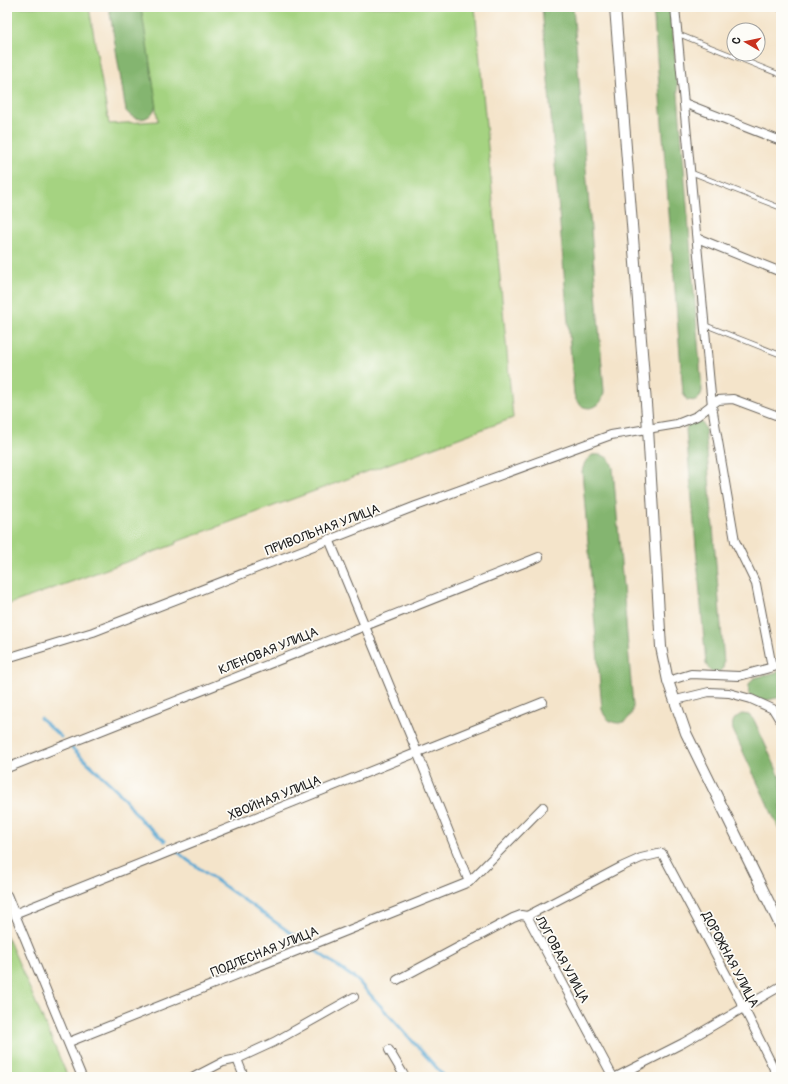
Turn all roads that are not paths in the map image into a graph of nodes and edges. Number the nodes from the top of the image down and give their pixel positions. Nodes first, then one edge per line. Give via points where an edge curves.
1 (615, 7) edge
2 (675, 7) edge
3 (678, 34) junction
4 (781, 75) edge
5 (684, 102) junction
6 (781, 141) edge
7 (690, 172) junction
8 (781, 208) edge
9 (697, 238) junction
10 (781, 272) edge
11 (705, 325) junction
12 (781, 355) edge
13 (712, 406) junction
14 (781, 417) edge
15 (648, 429) junction
16 (329, 539) junction
17 (539, 557) dead end
18 (364, 625) junction
19 (7, 658) edge
20 (781, 665) edge
21 (772, 667) junction
22 (668, 681) junction
23 (676, 700) junction
24 (543, 702) dead end
25 (781, 722) edge
26 (417, 752) junction
27 (7, 768) edge
28 (543, 807) dead end
29 (468, 882) junction
30 (7, 895) edge
31 (14, 914) junction
32 (527, 916) junction
33 (780, 924) edge
34 (397, 980) dead end
35 (781, 986) edge
36 (354, 997) dead end
37 (744, 1008) junction
38 (69, 1042) junction
39 (389, 1050) dead end
40 (237, 1059) junction
41 (82, 1077) edge
42 (194, 1077) edge
43 (244, 1077) edge
44 (405, 1077) edge
45 (614, 1077) edge
46 (778, 1077) edge

1 - 15 street
2 - 3 street
3 - 4 lane
3 - 5 street
5 - 6 street
5 - 7 street
7 - 8 lane
7 - 9 street
9 - 10 street
9 - 11 street
11 - 12 lane
11 - 13 street
13 - 14 street, ПРИВОЛЬНАЯ УЛИЦА via 718,400 733,398
13 - 15 street, ПРИВОЛЬНАЯ УЛИЦА via 697,416 677,424
13 - 21 street via 735,541 756,584
15 - 16 street, ПРИВОЛЬНАЯ УЛИЦА via 611,435
15 - 22 street via 661,648
16 - 18 street
16 - 19 street, ПРИВОЛЬНАЯ УЛИЦА via 93,632
17 - 18 street, КЛЕНОВАЯ УЛИЦА
18 - 26 street
18 - 27 street, КЛЕНОВАЯ УЛИЦА
20 - 21 street
21 - 22 street via 739,676 691,674
22 - 23 street
23 - 25 street via 709,692 729,693 773,709
23 - 33 street via 686,733
24 - 26 street, ХВОЙНАЯ УЛИЦА
26 - 29 street
26 - 31 street, ХВОЙНАЯ УЛИЦА
28 - 29 street
29 - 38 street, ПОДЛЕСНАЯ УЛИЦА
30 - 31 street
31 - 38 street
32 - 34 street, ЛУГОВАЯ УЛИЦА via 513,918
32 - 37 street, ДОРОЖНАЯ УЛИЦА via 621,867 641,858 662,853
32 - 45 street, ЛУГОВАЯ УЛИЦА
35 - 37 street
36 - 40 street via 274,1042
37 - 45 street via 683,1043
37 - 46 street, ДОРОЖНАЯ УЛИЦА
38 - 41 street
39 - 44 street
40 - 42 street via 223,1062
40 - 43 street

